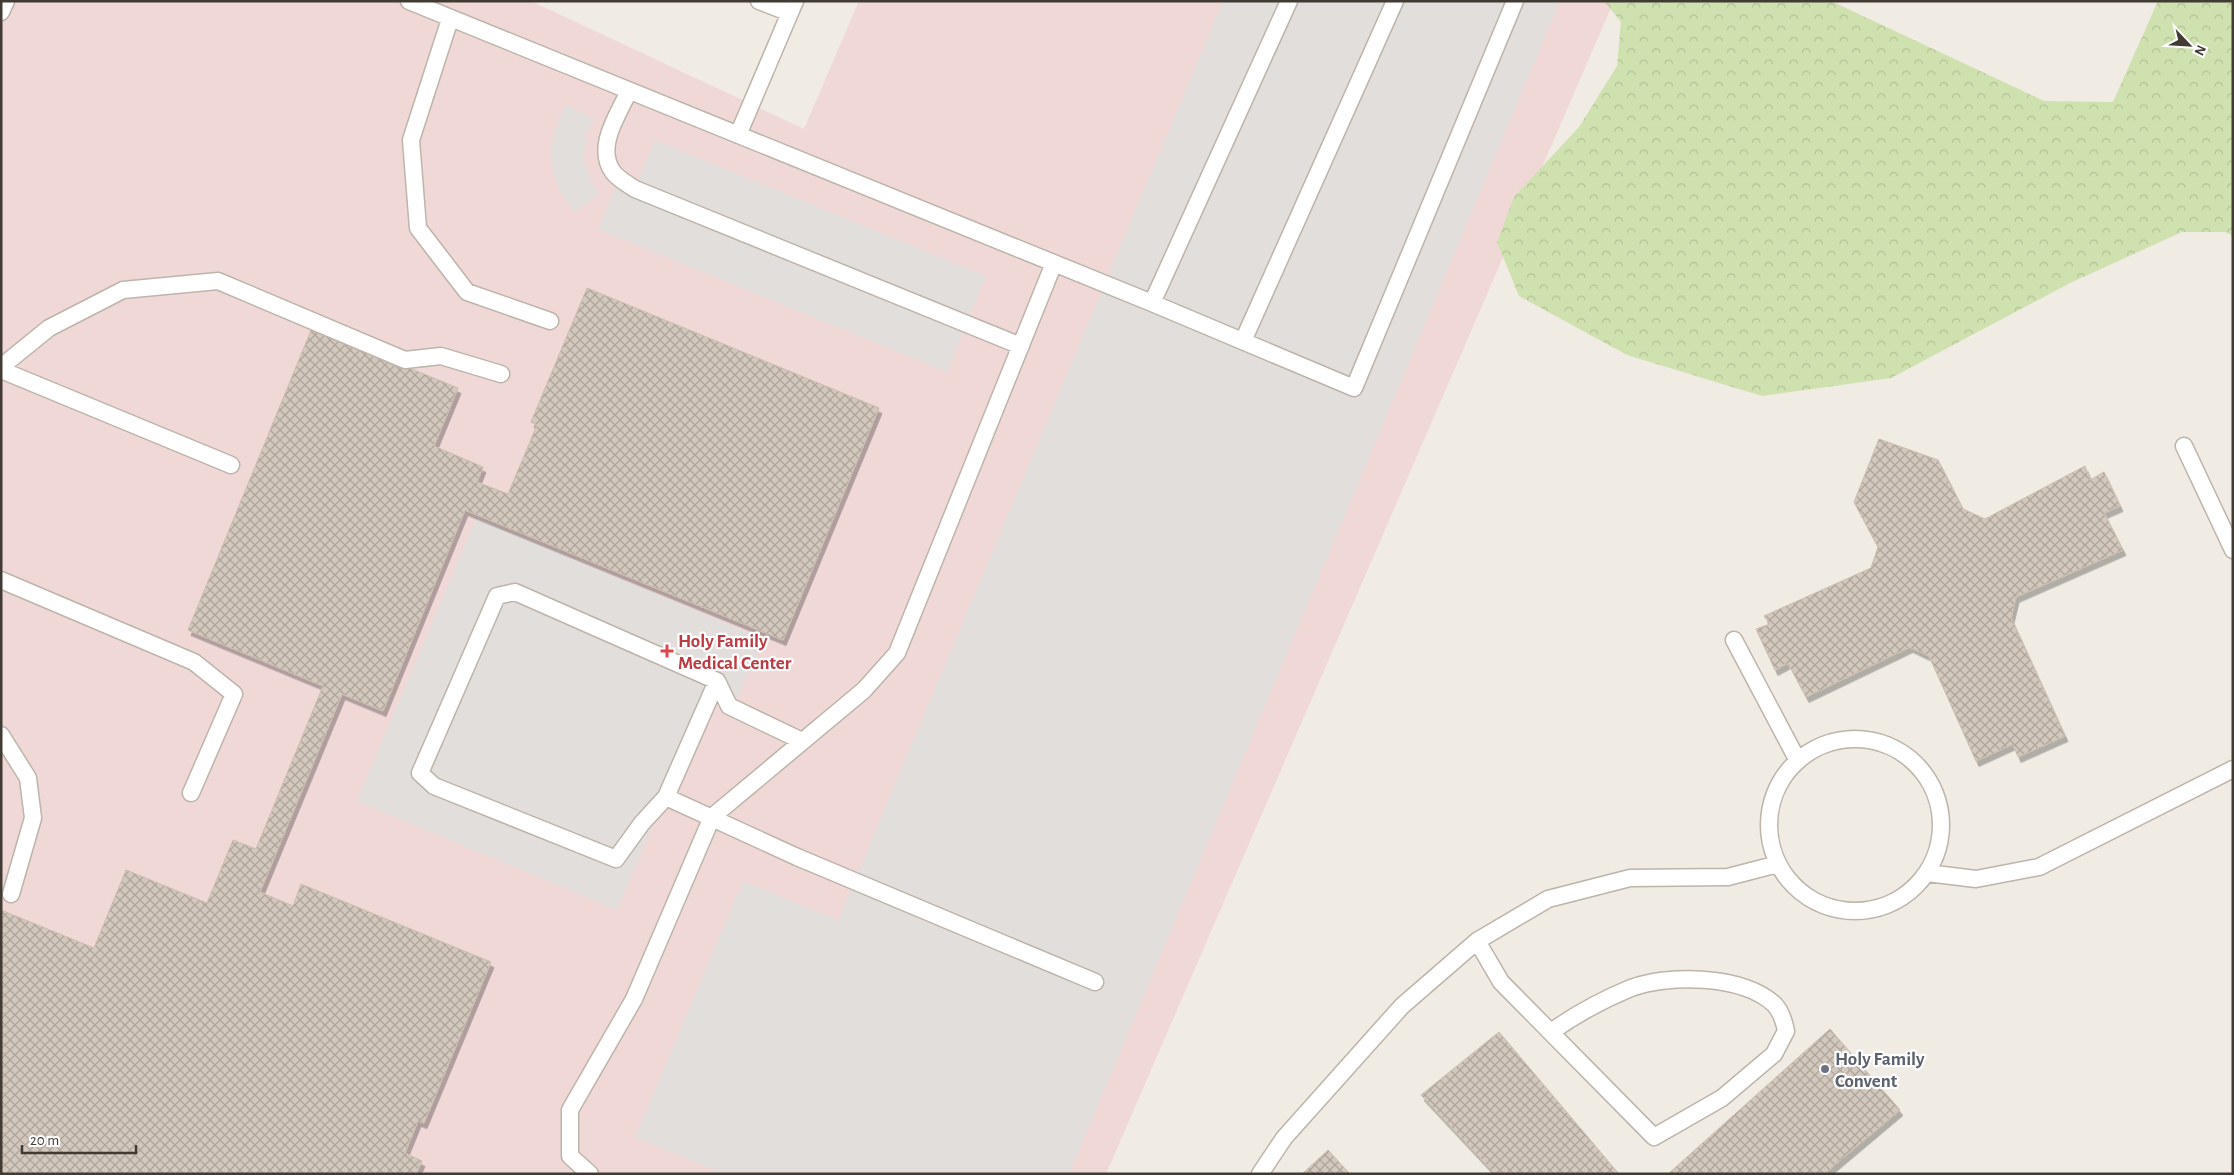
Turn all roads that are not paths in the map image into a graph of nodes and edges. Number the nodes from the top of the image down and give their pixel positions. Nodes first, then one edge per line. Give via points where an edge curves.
1 (6, 1) edge
2 (409, 1) edge
3 (759, 1) edge
4 (1289, 1) edge
5 (1395, 1) edge
6 (1514, 1) edge
7 (792, 7) edge
8 (1, 12) edge
9 (450, 19) junction
10 (629, 91) junction
11 (738, 135) junction
12 (1054, 263) junction
13 (1152, 303) junction
14 (550, 321) dead end
15 (1242, 342) junction
16 (1021, 346) junction
17 (1, 369) edge
18 (501, 374) dead end
19 (2184, 446) dead end
20 (231, 465) dead end
21 (2233, 550) edge
22 (1, 580) edge
23 (1734, 640) dead end
24 (717, 681) junction
25 (1, 735) edge
26 (802, 741) junction
27 (1798, 761) junction
28 (2233, 769) edge
29 (191, 793) dead end
30 (666, 797) junction
31 (712, 816) junction
32 (1778, 864) junction
33 (1927, 873) junction
34 (11, 894) dead end
35 (1476, 941) junction
36 (1095, 982) dead end
37 (1551, 1032) junction
38 (590, 1174) edge
39 (1260, 1174) edge

1 - 8 lane
2 - 9 lane
3 - 7 lane
4 - 13 lane
5 - 15 lane
6 - 15 lane via 1354,388
7 - 11 lane
9 - 10 lane
9 - 14 lane via 411,140 418,228 468,292
10 - 11 lane
10 - 16 lane via 609,134 606,157 614,173 635,189
11 - 12 lane
12 - 13 lane
12 - 16 lane
13 - 15 lane
16 - 26 lane via 897,653 864,690
17 - 18 lane via 49,328 123,290 218,281 405,360 441,356
17 - 20 lane
19 - 21 lane
22 - 29 lane via 194,662 234,694
23 - 27 lane
24 - 26 lane via 729,706
24 - 30 lane
24 - 30 lane via 515,592 497,596 420,773 434,786 616,859
25 - 34 lane via 28,778 33,818
26 - 31 lane
27 - 32 lane via 1774,798 1770,820 1771,843
27 - 33 lane via 1817,748 1838,741 1861,739 1903,753 1920,768 1940,808 1937,853
28 - 33 lane via 2039,866 1976,878
30 - 31 lane
31 - 36 lane via 796,857
31 - 38 lane via 634,999 570,1110 570,1156
32 - 33 lane via 1791,883 1808,897 1828,907 1850,911 1873,910 1894,902 1912,890
32 - 35 lane via 1728,877 1630,878 1557,896
35 - 37 lane via 1501,982
35 - 39 lane via 1402,1006 1284,1138
37 - 37 lane via 1654,1137 1722,1098 1774,1054 1786,1031 1783,1017 1774,1004 1746,986 1675,980 1633,988 1582,1010

